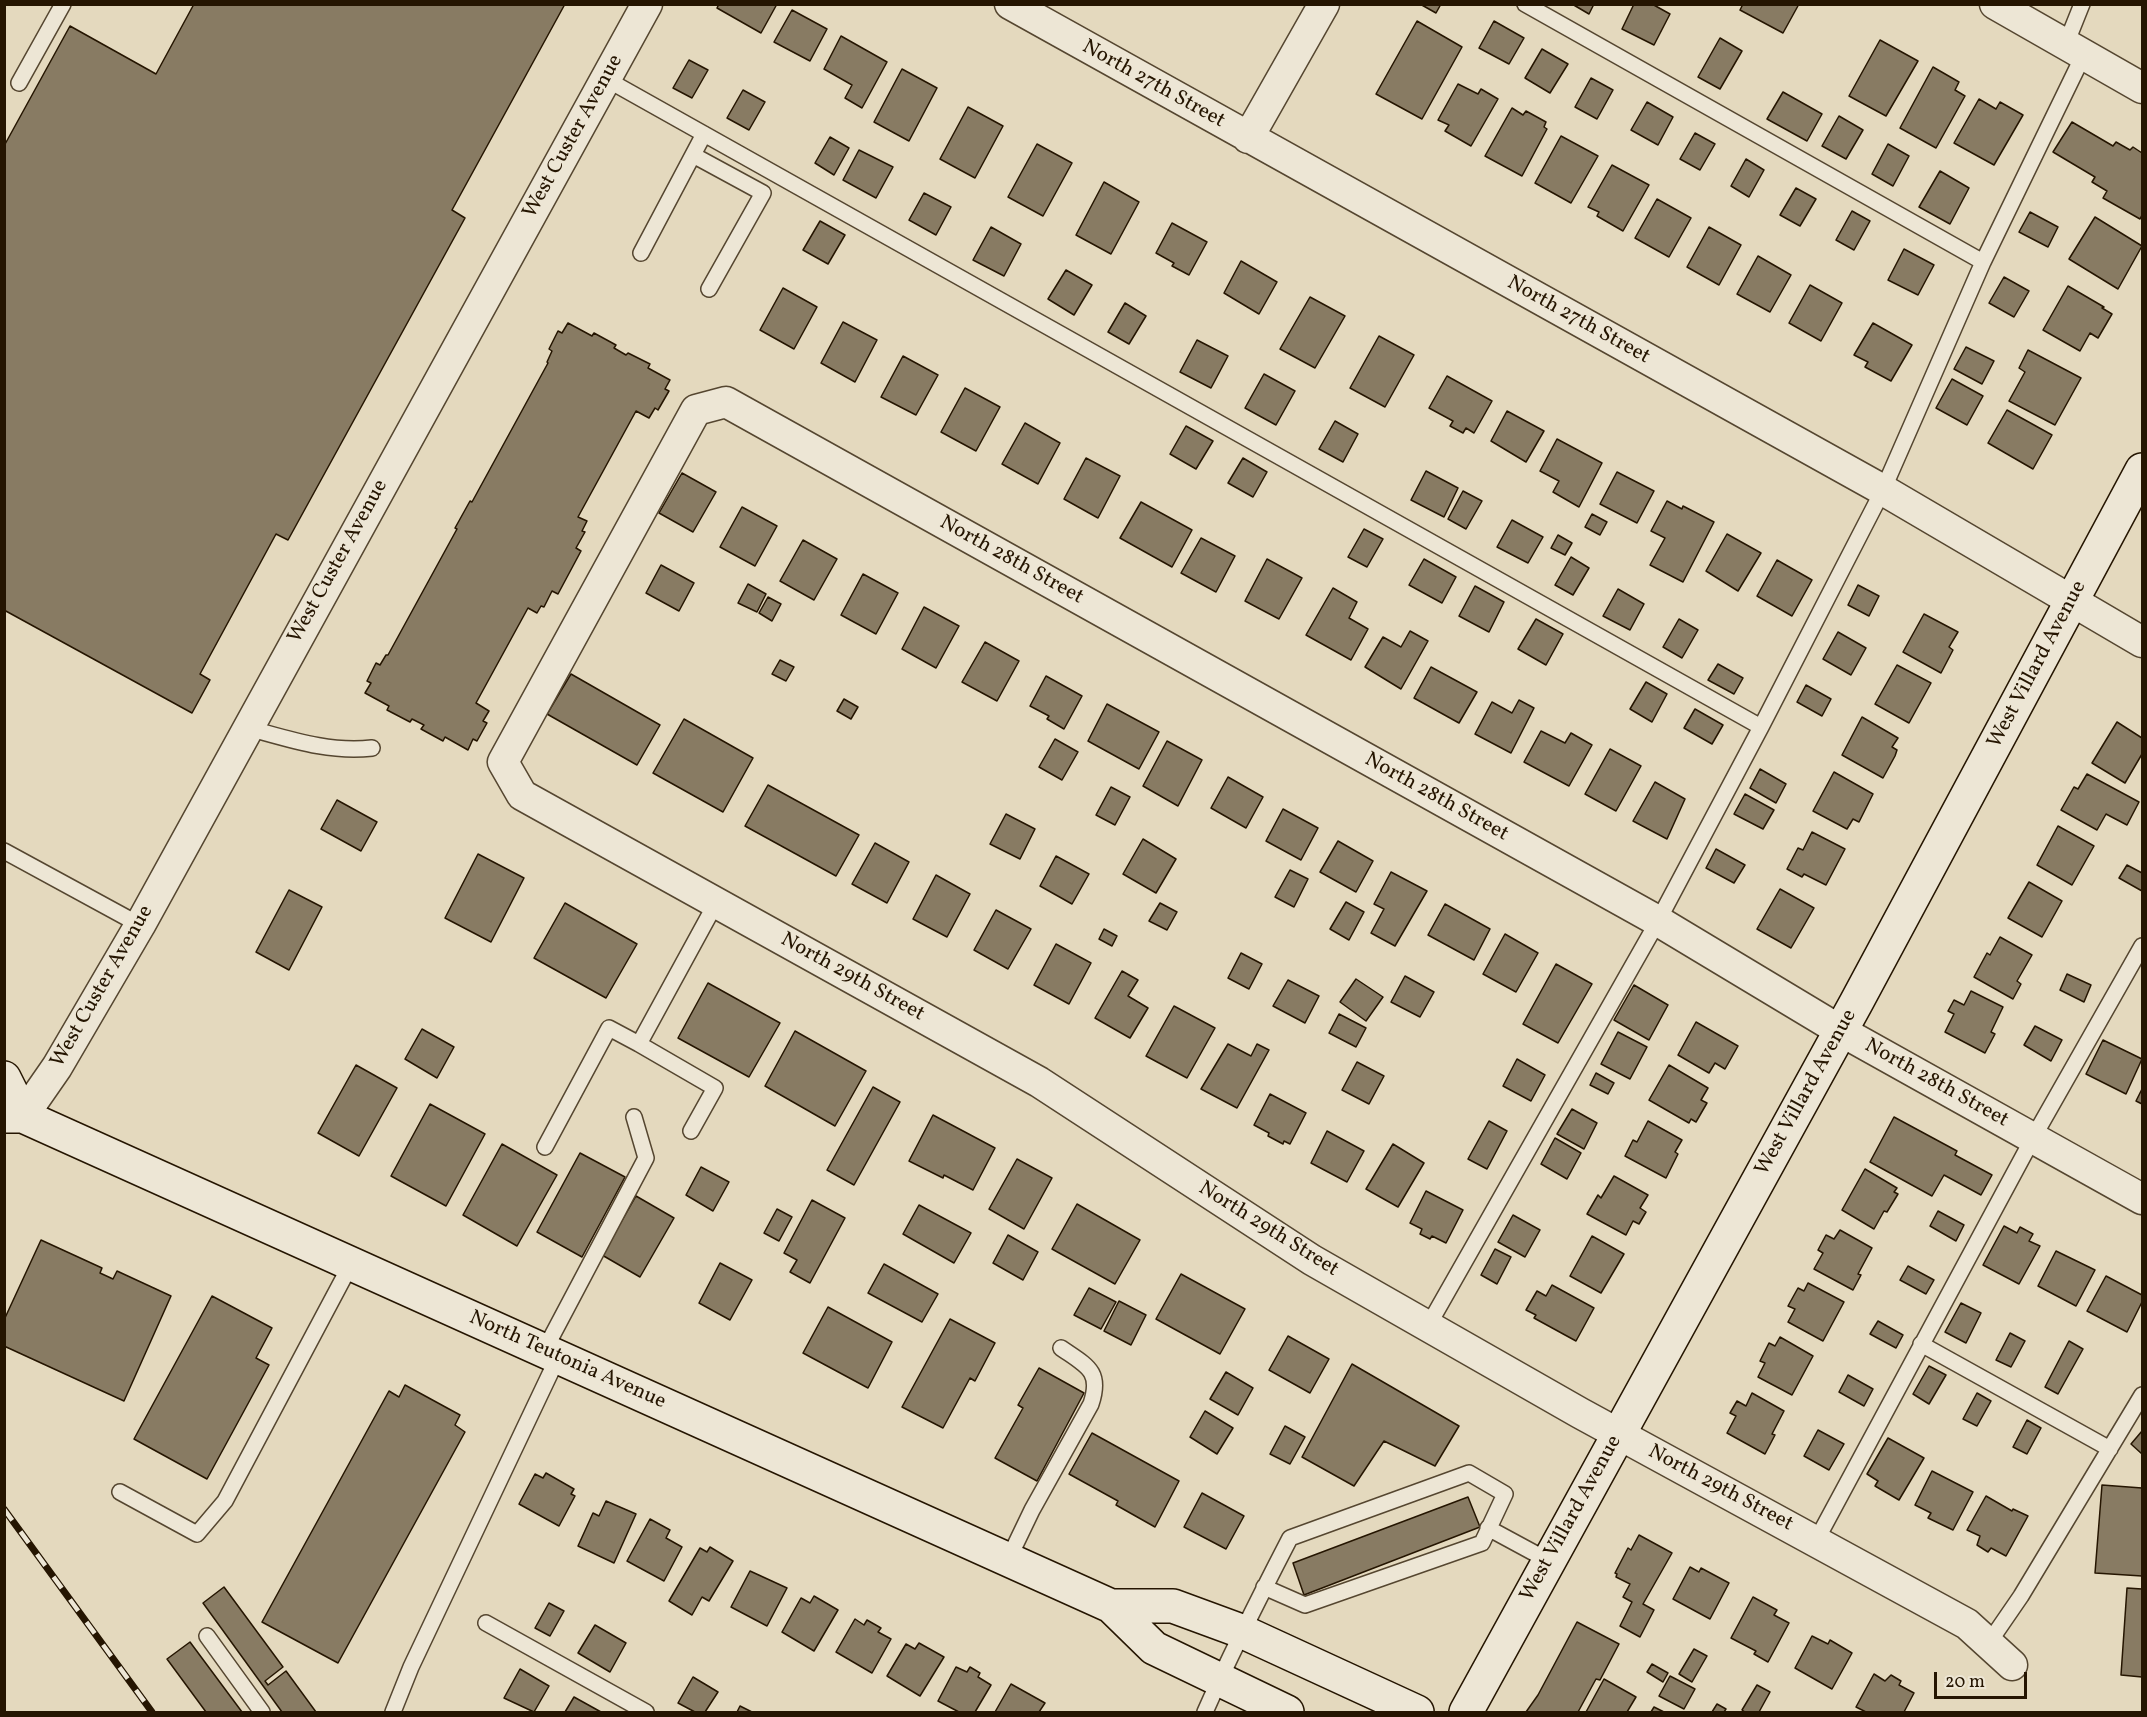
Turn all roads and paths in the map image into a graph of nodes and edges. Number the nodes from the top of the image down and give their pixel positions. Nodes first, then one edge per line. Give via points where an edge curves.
1 (63, 4) edge
2 (647, 4) edge
3 (1010, 4) edge
4 (1324, 4) edge
5 (1526, 4) edge
6 (1995, 4) edge
7 (2082, 4) edge
8 (2075, 49) junction
9 (606, 79) junction
10 (19, 83) dead end
11 (2142, 88) edge
12 (704, 134) junction
13 (1248, 138) junction
14 (693, 155) junction
15 (774, 173) junction
16 (763, 193) junction
17 (640, 253) dead end
18 (1983, 262) junction
19 (709, 289) dead end
20 (726, 402) joint
21 (2142, 470) edge
22 (1883, 489) junction
23 (2072, 602) junction
24 (2142, 642) edge
25 (248, 728) junction
26 (1761, 728) junction
27 (372, 748) dead end
28 (4, 851) edge
29 (716, 903) junction
30 (1658, 921) junction
31 (140, 925) junction
32 (2142, 946) edge
33 (1841, 1031) junction
34 (639, 1044) junction
35 (4, 1078) edge
36 (14, 1116) edge
37 (634, 1117) dead end
38 (691, 1131) dead end
39 (2033, 1138) junction
40 (545, 1147) dead end
41 (2142, 1199) edge
42 (351, 1264) junction
43 (1428, 1326) junction
44 (1922, 1344) junction
45 (1061, 1348) dead end
46 (551, 1354) junction
47 (2142, 1395) edge
48 (1619, 1434) junction
49 (2110, 1449) junction
50 (120, 1492) dead end
51 (1488, 1528) junction
52 (1816, 1541) junction
53 (1008, 1560) junction
54 (1549, 1561) junction
55 (1264, 1587) junction
56 (1111, 1606) junction
57 (486, 1623) dead end
58 (1241, 1631) junction
59 (207, 1636) dead end
60 (1989, 1644) junction
61 (2012, 1665) dead end
62 (1219, 1681) junction
63 (262, 1713) edge
64 (393, 1713) edge
65 (646, 1713) edge
66 (1205, 1713) edge
67 (1287, 1713) edge
68 (1417, 1713) edge
69 (1466, 1713) edge

1 - 10 lane
2 - 9 street, West Custer Avenue
3 - 13 street, North 27th Street
4 - 13 street
5 - 18 lane
6 - 8 street
7 - 8 lane
8 - 11 street
8 - 18 lane
9 - 12 lane
9 - 25 street, West Custer Avenue
12 - 14 lane
12 - 15 lane
13 - 22 street, North 27th Street
14 - 16 lane
14 - 17 lane
15 - 16 lane
15 - 26 lane
16 - 19 lane
18 - 22 lane
20 - 29 street, North 29th Street via 696,410 503,762 522,795
20 - 30 street, North 28th Street
21 - 23 main road, West Villard Avenue
22 - 23 street, North 27th Street
22 - 26 lane
23 - 24 street, North 27th Street
23 - 33 main road, West Villard Avenue
25 - 27 lane via 312,746
25 - 31 street, West Custer Avenue
26 - 30 lane
28 - 31 lane
29 - 34 lane
29 - 43 street, North 29th Street via 1039,1082 1312,1260
30 - 33 street, North 28th Street
30 - 43 lane
31 - 36 street, West Custer Avenue via 57,1067
32 - 39 lane
33 - 39 street, North 28th Street
33 - 48 main road, West Villard Avenue
34 - 38 lane via 715,1088
34 - 40 lane via 609,1028
35 - 36 main road
36 - 42 main road, North Teutonia Avenue
37 - 46 lane via 646,1158
39 - 41 street, North 28th Street
39 - 44 lane
42 - 46 main road, North Teutonia Avenue
42 - 50 lane via 225,1502 197,1534
43 - 48 street, North 29th Street
44 - 49 lane
44 - 52 lane
45 - 53 lane via 1094,1374 1096,1390
46 - 53 main road, North Teutonia Avenue
46 - 64 lane
47 - 49 lane
48 - 52 street, North 29th Street
48 - 54 main road, West Villard Avenue
49 - 60 lane
51 - 54 lane
51 - 55 lane via 1482,1542 1305,1605
51 - 55 lane via 1505,1494 1469,1473 1290,1538
52 - 60 street, North 29th Street via 1967,1624
53 - 56 main road, North Teutonia Avenue
54 - 69 main road, West Villard Avenue
55 - 58 lane
56 - 58 main road, North Teutonia Avenue via 1173,1606
56 - 62 main road, North Teutonia Avenue via 1154,1648
57 - 65 lane
58 - 62 lane
58 - 68 main road, North Teutonia Avenue
59 - 63 lane
60 - 61 street, North 29th Street
62 - 66 lane
62 - 67 main road, North Teutonia Avenue

